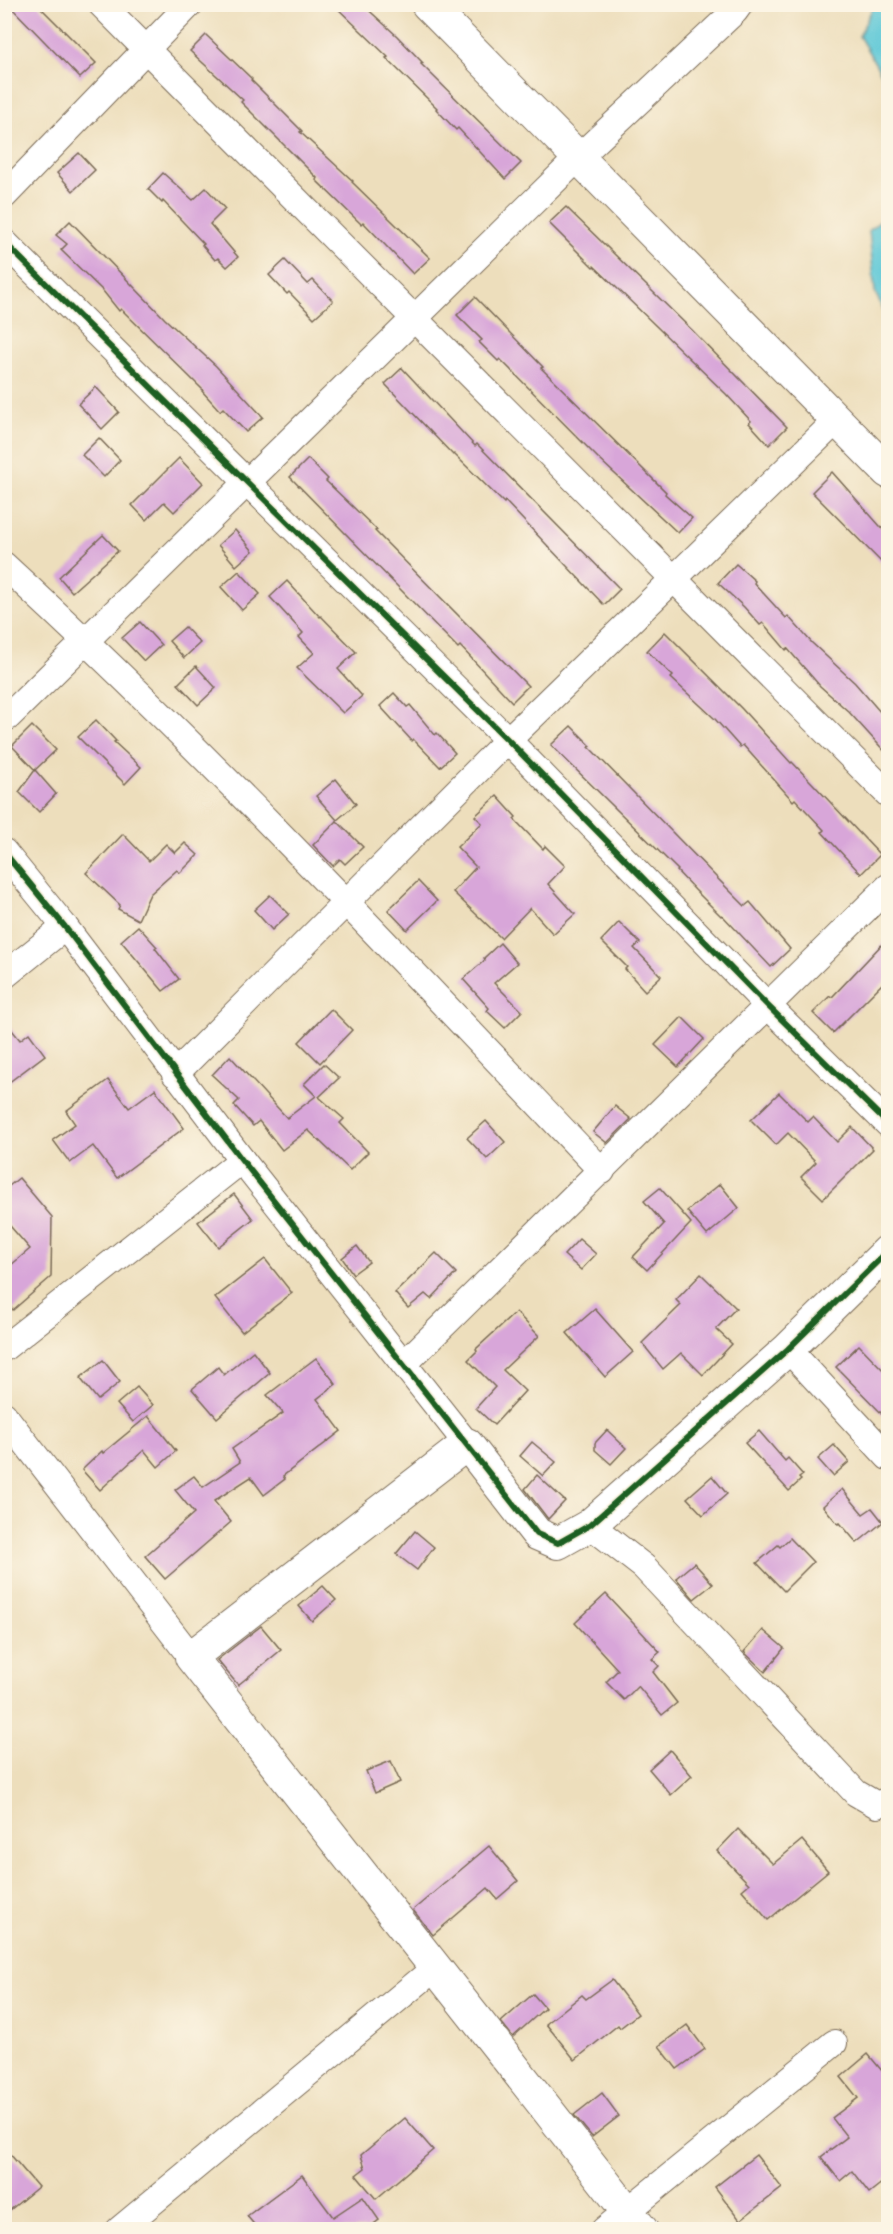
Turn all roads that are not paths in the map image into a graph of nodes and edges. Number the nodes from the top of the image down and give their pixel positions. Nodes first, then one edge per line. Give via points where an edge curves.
1 (101, 4) edge
2 (190, 4) edge
3 (427, 4) edge
4 (740, 4) edge
5 (146, 49) junction
6 (579, 157) junction
7 (4, 196) edge
8 (4, 242) edge
9 (413, 318) junction
10 (838, 419) junction
11 (888, 472) edge
12 (247, 481) junction
13 (4, 565) edge
14 (673, 580) junction
15 (85, 639) junction
16 (8, 717) dead end
17 (508, 740) junction
18 (888, 794) edge
19 (4, 852) edge
20 (888, 887) edge
21 (345, 902) junction
22 (65, 927) junction
23 (4, 976) edge
24 (767, 1005) junction
25 (175, 1074) junction
26 (888, 1124) edge
27 (242, 1160) junction
28 (602, 1171) junction
29 (888, 1251) edge
30 (4, 1348) edge
31 (788, 1348) junction
32 (404, 1364) junction
33 (4, 1415) edge
34 (467, 1444) junction
35 (888, 1457) edge
36 (590, 1525) junction
37 (190, 1657) junction
38 (888, 1800) edge
39 (435, 1968) junction
40 (834, 2043) dead end
41 (625, 2223) edge
42 (119, 2229) edge

1 - 5 street
2 - 5 street
3 - 6 street
4 - 6 street
5 - 7 street
5 - 9 street
6 - 9 street
6 - 10 street
8 - 12 street
9 - 12 street
9 - 14 street
10 - 11 street
10 - 14 street
12 - 15 street
12 - 17 street
13 - 15 street
14 - 17 street
14 - 18 street
15 - 16 street
15 - 21 street
17 - 21 street
17 - 24 street
19 - 22 street
20 - 24 street
21 - 25 street
21 - 28 street
22 - 23 street
22 - 25 street
24 - 26 street
24 - 28 street
25 - 27 street
27 - 30 street
27 - 32 street
28 - 32 street
29 - 31 street
31 - 35 street
31 - 36 street
32 - 34 street
33 - 37 street
34 - 36 street via 537,1534 558,1543
34 - 37 street
36 - 38 street via 644,1567 856,1793 877,1805
37 - 39 street
39 - 41 street
39 - 42 street
40 - 41 street

